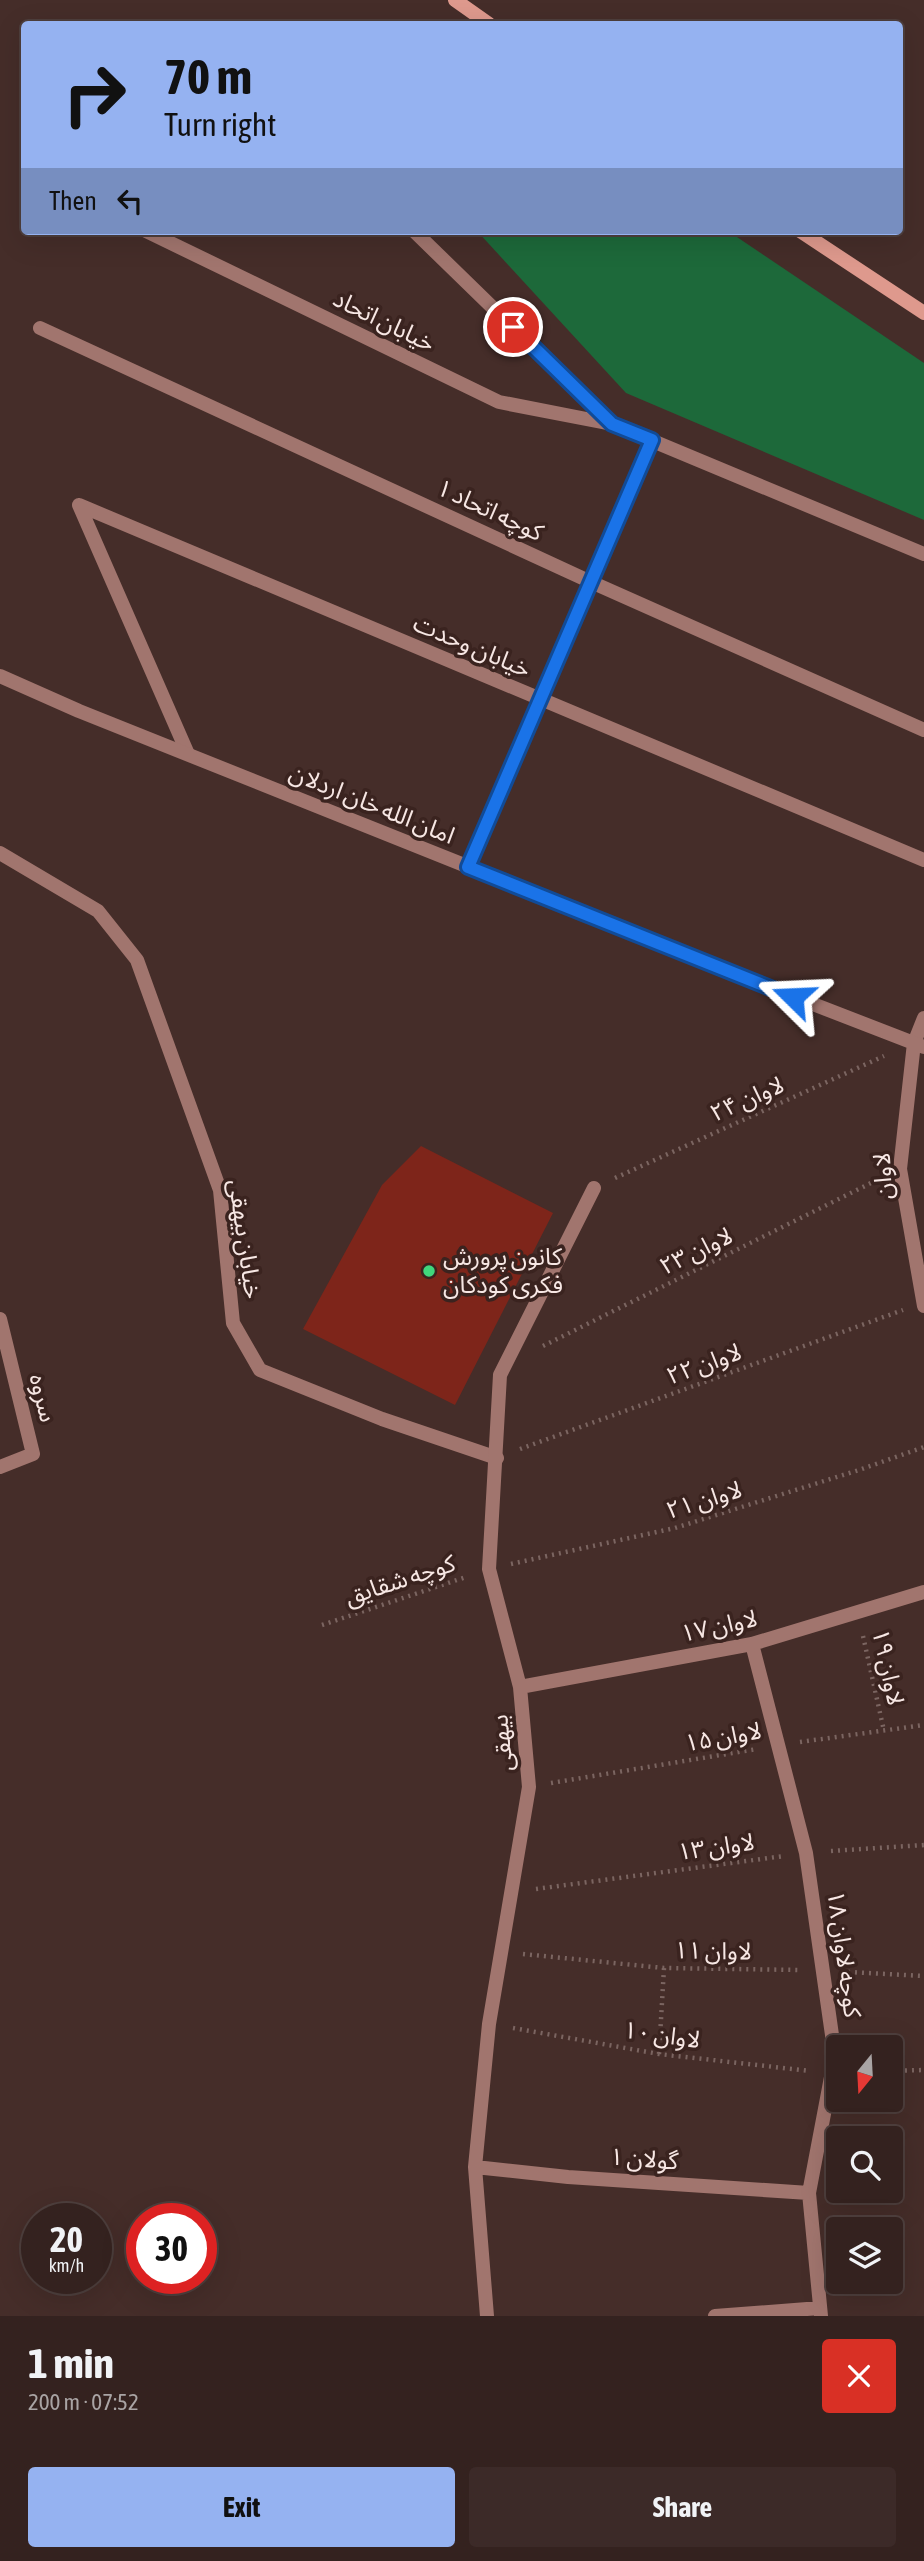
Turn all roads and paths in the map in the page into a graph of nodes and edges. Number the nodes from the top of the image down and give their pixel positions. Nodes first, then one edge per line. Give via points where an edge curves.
1 (455, 0) edge
2 (485, 21) edge
3 (154, 235) edge
4 (418, 235) edge
5 (806, 235) edge
6 (924, 313) edge
7 (40, 328) dead end
8 (612, 424) junction
9 (652, 440) junction
10 (924, 554) edge
11 (592, 582) junction
12 (0, 676) edge
13 (540, 699) junction
14 (924, 730) edge
15 (188, 754) junction
16 (0, 853) edge
17 (924, 860) edge
18 (468, 867) junction
19 (924, 1018) edge
20 (919, 1045) edge
21 (924, 1063) edge
22 (900, 1169) junction
23 (594, 1188) joint
24 (924, 1304) edge
25 (0, 1319) edge
26 (507, 1364) junction
27 (924, 1447) edge
28 (497, 1458) junction
29 (0, 1466) edge
30 (489, 1569) junction
31 (924, 1592) edge
32 (858, 1610) junction
33 (322, 1625) dead end
34 (752, 1644) junction
35 (520, 1687) junction
36 (924, 1725) edge
37 (884, 1731) junction
38 (779, 1745) junction
39 (530, 1787) junction
40 (924, 1845) edge
41 (806, 1853) junction
42 (513, 1892) junction
43 (503, 1952) junction
44 (664, 1968) junction
45 (823, 1970) junction
46 (924, 1976) edge
47 (489, 2024) junction
48 (832, 2035) edge
49 (659, 2054) junction
50 (924, 2070) edge
51 (903, 2071) edge
52 (826, 2072) edge
53 (826, 2104) edge
54 (475, 2167) junction
55 (809, 2193) junction
56 (821, 2312) edge
57 (487, 2316) edge
58 (715, 2316) edge

1 - 2 street
3 - 8 street, خیابان اتحاد via 499,402
4 - 8 street, خیابان اتحاد
5 - 6 street
7 - 11 street, کوچه اتحاد ۱
8 - 9 street, خیابان اتحاد
9 - 10 street, خیابان اتحاد
9 - 11 street
11 - 13 street
11 - 14 street, کوچه اتحاد ۱
12 - 15 street, امان الله خان اردلان
13 - 15 street, خیابان وحدت via 79,505
13 - 17 street, خیابان وحدت
13 - 18 street
15 - 18 street, امان الله خان اردلان
16 - 28 street, خیابان بیهقی via 98,911 137,960 220,1190 233,1324 260,1370
18 - 20 street, امان الله خان اردلان
19 - 20 street, لاوان
20 - 21 street
20 - 22 street, لاوان
20 - 23 path, لاوان ۲۴
22 - 24 street, لاوان
22 - 26 path, لاوان ۲۳
23 - 26 street, بیهقی
24 - 28 path, لاوان ۲۲
25 - 29 street, سروه via 33,1454
26 - 28 street, بیهقی via 500,1375
27 - 30 path, لاوان ۲۱ via 675,1528
28 - 30 street, بیهقی
30 - 33 path, کوچه شقایق
30 - 35 street, بیهقی
31 - 32 street, لاوان ۱۷
32 - 34 street, لاوان ۱۷
32 - 37 path, لاوان ۱۹
34 - 35 street, لاوان ۱۷
34 - 38 street, کوچه لاوان ۱۸
35 - 39 street, بیهقی
36 - 37 path, لاوان ۱۵
37 - 38 path, لاوان ۱۵
38 - 39 path, لاوان ۱۵
38 - 41 street, کوچه لاوان ۱۸
39 - 42 street, بیهقی
40 - 41 path, لاوان ۱۳
41 - 42 path, لاوان ۱۳
41 - 45 street, کوچه لاوان ۱۸
42 - 43 street, بیهقی
43 - 44 path, لاوان ۱۱
43 - 47 street, بیهقی
44 - 45 path, لاوان ۱۱
44 - 49 path
45 - 46 path, لاوان ۱۱
45 - 48 street, کوچه لاوان ۱۸
47 - 49 path, لاوان ۱۰
47 - 54 street, بیهقی
49 - 52 path, لاوان ۱۰
50 - 51 path
53 - 55 street, کوچه لاوان ۱۸
54 - 55 street, گولان ۱
54 - 57 street, بیهقی
55 - 56 street, کوچه لاوان ۱۸
56 - 58 street

